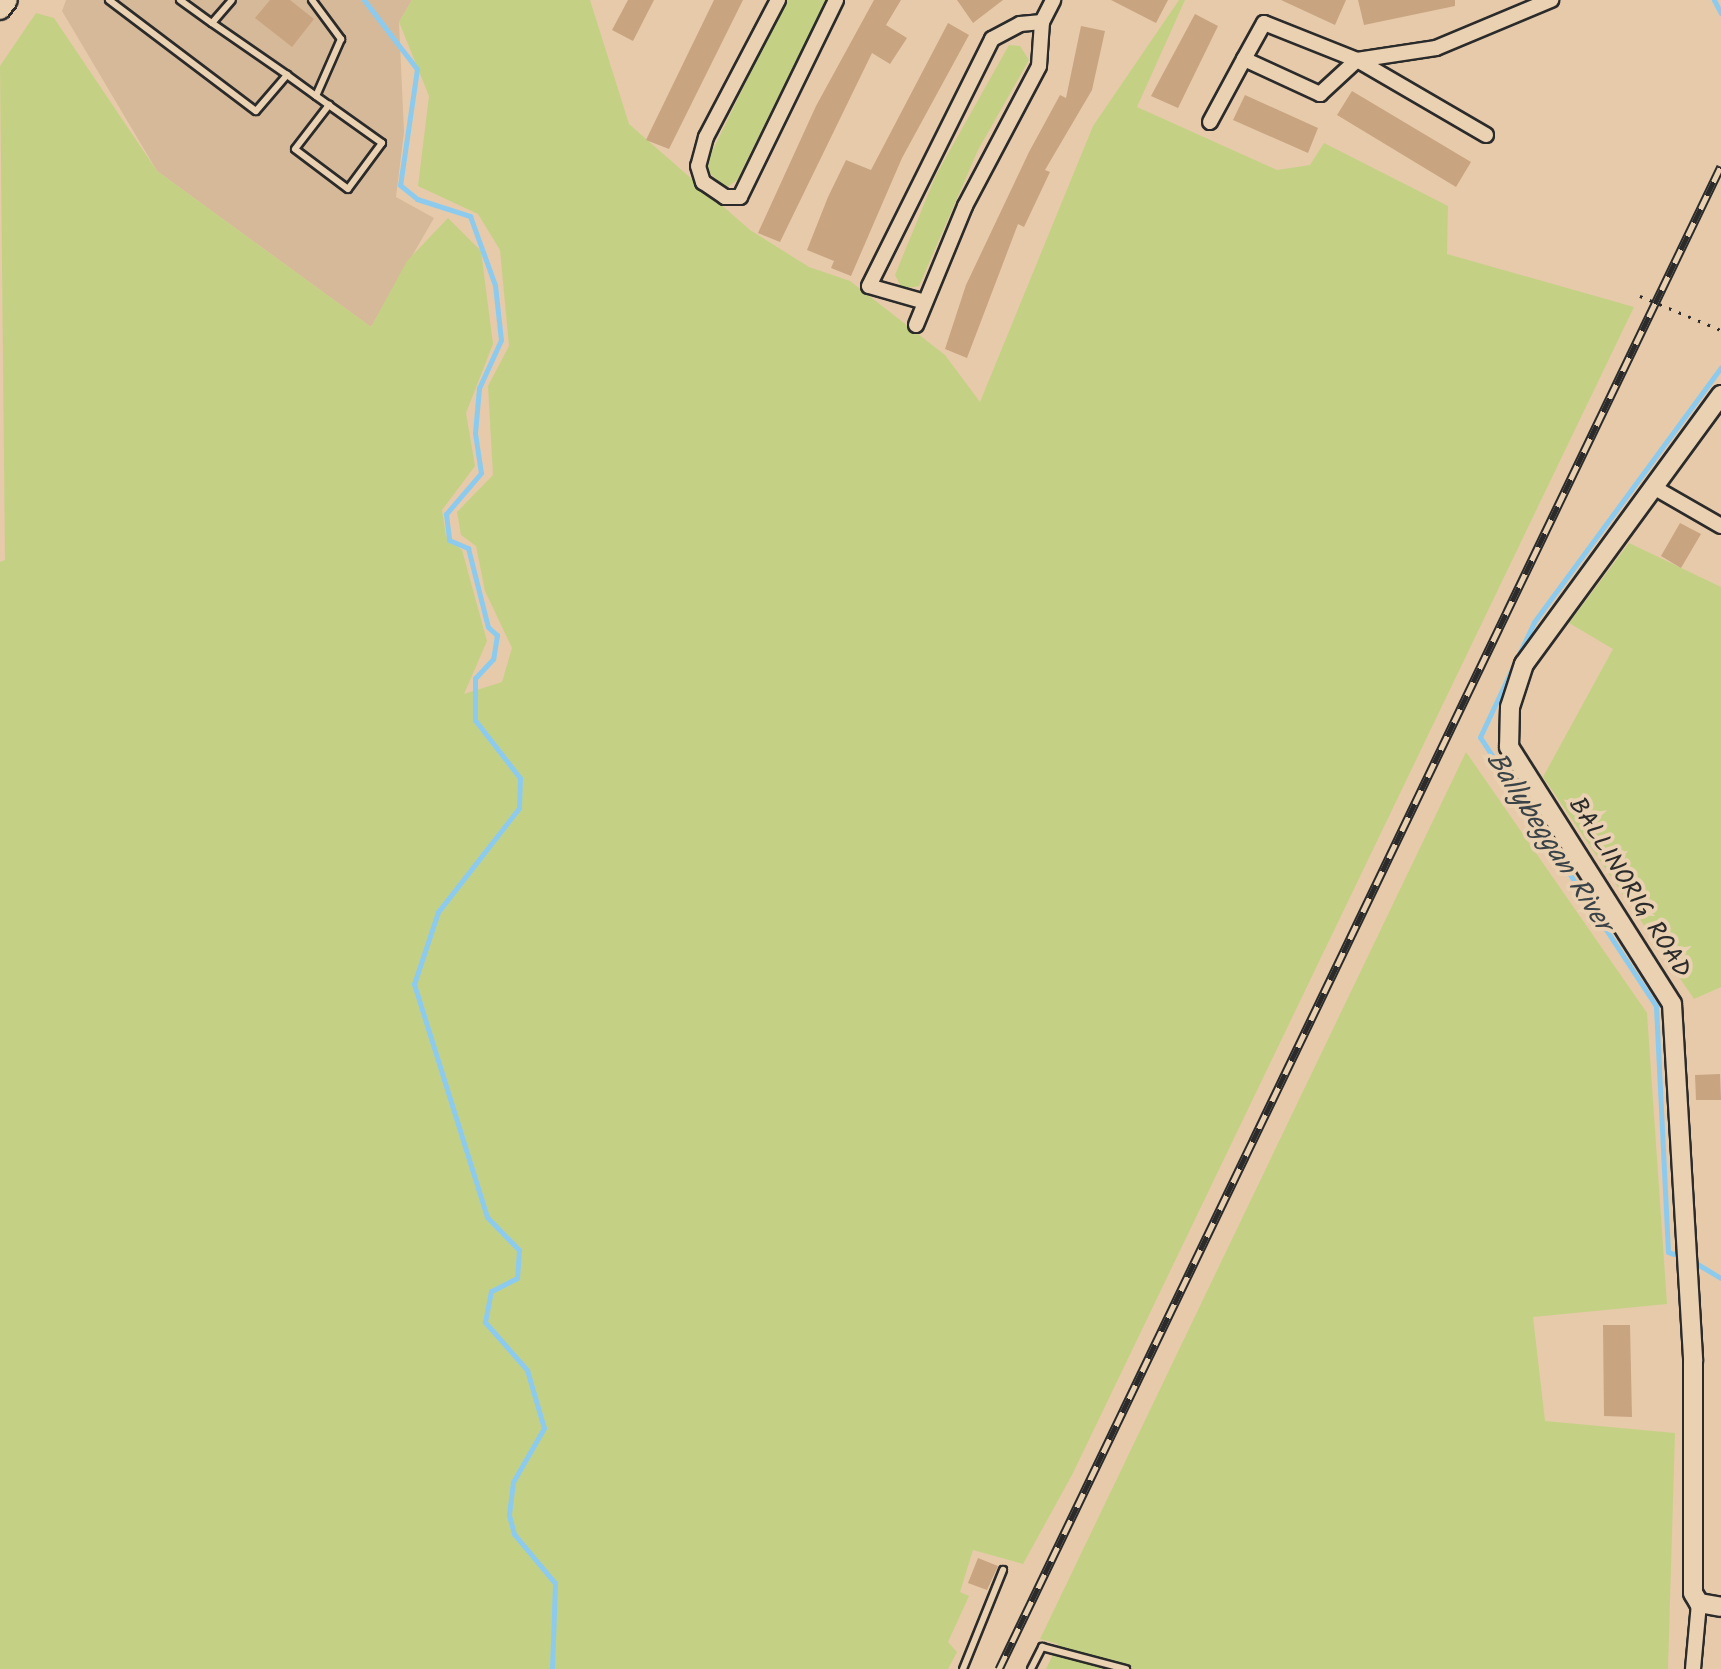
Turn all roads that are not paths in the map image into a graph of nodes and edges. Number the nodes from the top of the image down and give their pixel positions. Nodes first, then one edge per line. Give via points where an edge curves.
1 (6, 0) edge
2 (109, 0) edge
3 (180, 0) edge
4 (232, 0) edge
5 (312, 0) edge
6 (778, 0) edge
7 (836, 0) edge
8 (1053, 0) edge
9 (1551, 0) edge
10 (0, 9) edge
11 (1042, 22) junction
12 (212, 24) junction
13 (1244, 58) junction
14 (1357, 60) junction
15 (287, 75) junction
16 (316, 96) junction
17 (329, 105) junction
18 (1210, 122) dead end
19 (1486, 135) dead end
20 (925, 302) junction
21 (916, 325) dead end
22 (1721, 395) edge
23 (1655, 488) junction
24 (1721, 526) edge
25 (1003, 1570) dead end
26 (1699, 1602) junction
27 (1721, 1607) edge
28 (963, 1669) edge
29 (1032, 1669) edge
30 (1126, 1669) edge
31 (1693, 1669) edge

1 - 10 main road
2 - 15 lane via 256,110
3 - 12 lane
4 - 12 lane
5 - 16 lane via 341,38
6 - 7 street via 698,166 703,182 725,198 740,197
8 - 11 street
9 - 14 street via 1436,48
11 - 20 street via 1039,66 964,206
11 - 20 street via 1020,24 992,39 869,286
12 - 15 lane
13 - 14 street via 1320,94
13 - 14 street via 1264,23
13 - 18 street
14 - 19 street
15 - 16 lane
16 - 17 lane
17 - 17 lane via 382,142 348,189 295,149
20 - 21 street
22 - 23 street, BALLINORIG ROAD
23 - 24 street
23 - 26 street, BALLINORIG ROAD via 1524,664 1510,707 1510,747 1672,1004 1693,1361 1693,1593
25 - 28 lane
26 - 27 street
26 - 31 street, BALLINORIG ROAD
29 - 30 lane via 1042,1647

